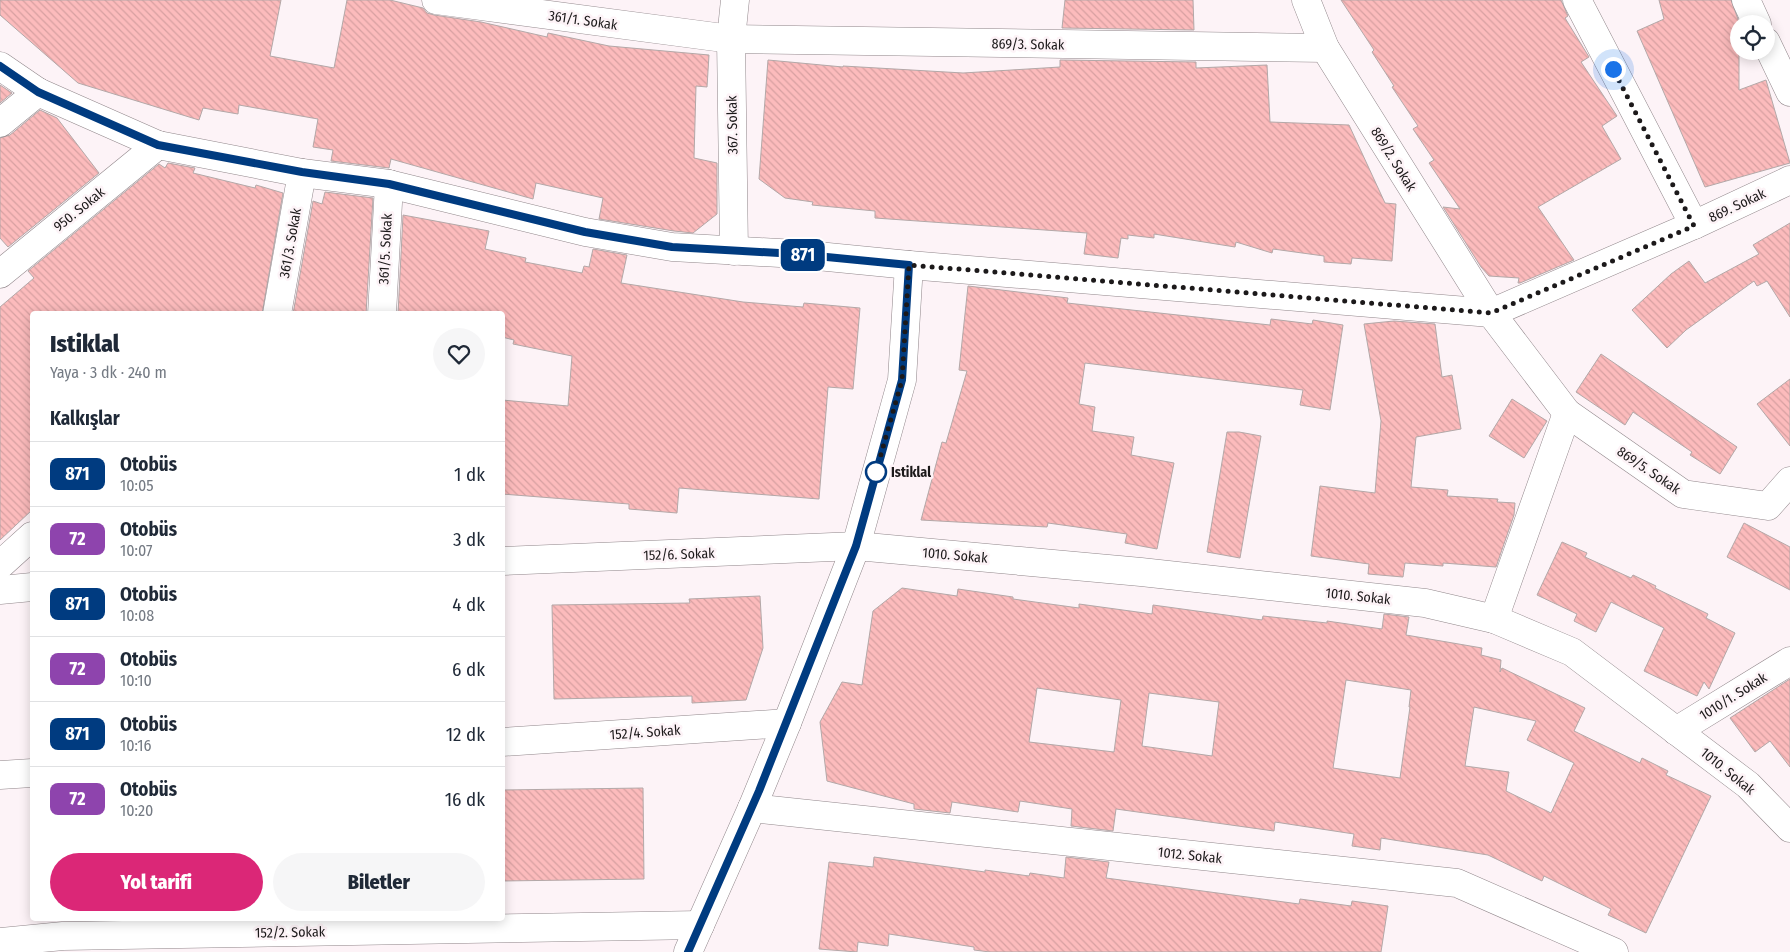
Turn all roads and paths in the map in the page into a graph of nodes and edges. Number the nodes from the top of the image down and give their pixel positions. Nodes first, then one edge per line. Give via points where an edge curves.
1 (436, 0) edge
2 (735, 0) edge
3 (1306, 0) edge
4 (1577, 0) edge
5 (1746, 0) edge
6 (1753, 15) edge
7 (730, 39) junction
8 (1325, 48) junction
9 (1775, 60) edge
10 (0, 66) edge
11 (38, 92) junction
12 (1790, 92) edge
13 (0, 123) edge
14 (158, 145) junction
15 (302, 172) junction
16 (1790, 180) edge
17 (389, 184) junction
18 (1694, 226) junction
19 (734, 251) junction
20 (909, 265) junction
21 (0, 274) edge
22 (278, 311) edge
23 (382, 311) edge
24 (1491, 313) junction
25 (1567, 413) junction
26 (1790, 481) edge
27 (30, 538) edge
28 (856, 546) junction
29 (505, 561) edge
30 (0, 565) edge
31 (30, 587) edge
32 (0, 590) edge
33 (1494, 619) junction
34 (1790, 661) edge
35 (787, 723) junction
36 (1676, 731) junction
37 (505, 742) edge
38 (30, 773) edge
39 (0, 775) edge
40 (752, 808) junction
41 (1790, 828) edge
42 (700, 924) junction
43 (63, 936) edge
44 (0, 942) edge
45 (688, 952) edge
46 (1614, 952) edge

1 - 7 street, 361/1. Sokak
2 - 7 street, 367. Sokak
3 - 8 street, 869/2. Sokak
4 - 18 street
5 - 6 street
7 - 8 street, 869/3. Sokak
7 - 19 street, 367. Sokak
8 - 24 street, 869/2. Sokak
9 - 12 street
10 - 11 street
11 - 13 street
11 - 14 street
14 - 15 street
14 - 21 street, 950. Sokak
15 - 17 street
15 - 22 street, 361/3. Sokak
16 - 18 street, 869. Sokak
17 - 19 street via 585,232 672,247
17 - 23 street, 361/5. Sokak
18 - 24 street, 869. Sokak
19 - 20 street
20 - 24 street
20 - 28 street via 902,380
24 - 25 street, 869/5. Sokak
25 - 26 street, 869/5. Sokak via 1683,494 1768,506
25 - 33 street
27 - 30 street
28 - 29 street, 152/6. Sokak
28 - 33 street, 1010. Sokak via 1141,572 1415,602
28 - 35 street
31 - 32 street
33 - 36 street, 1010. Sokak via 1572,652
34 - 36 street, 1010/1. Sokak
35 - 37 street, 152/4. Sokak
35 - 40 street
36 - 41 street, 1010. Sokak via 1748,785
38 - 39 street
40 - 42 street
40 - 46 street, 1012. Sokak via 1457,883
42 - 43 street, 152/2. Sokak
42 - 45 street
43 - 44 street, 152/2. Sokak

